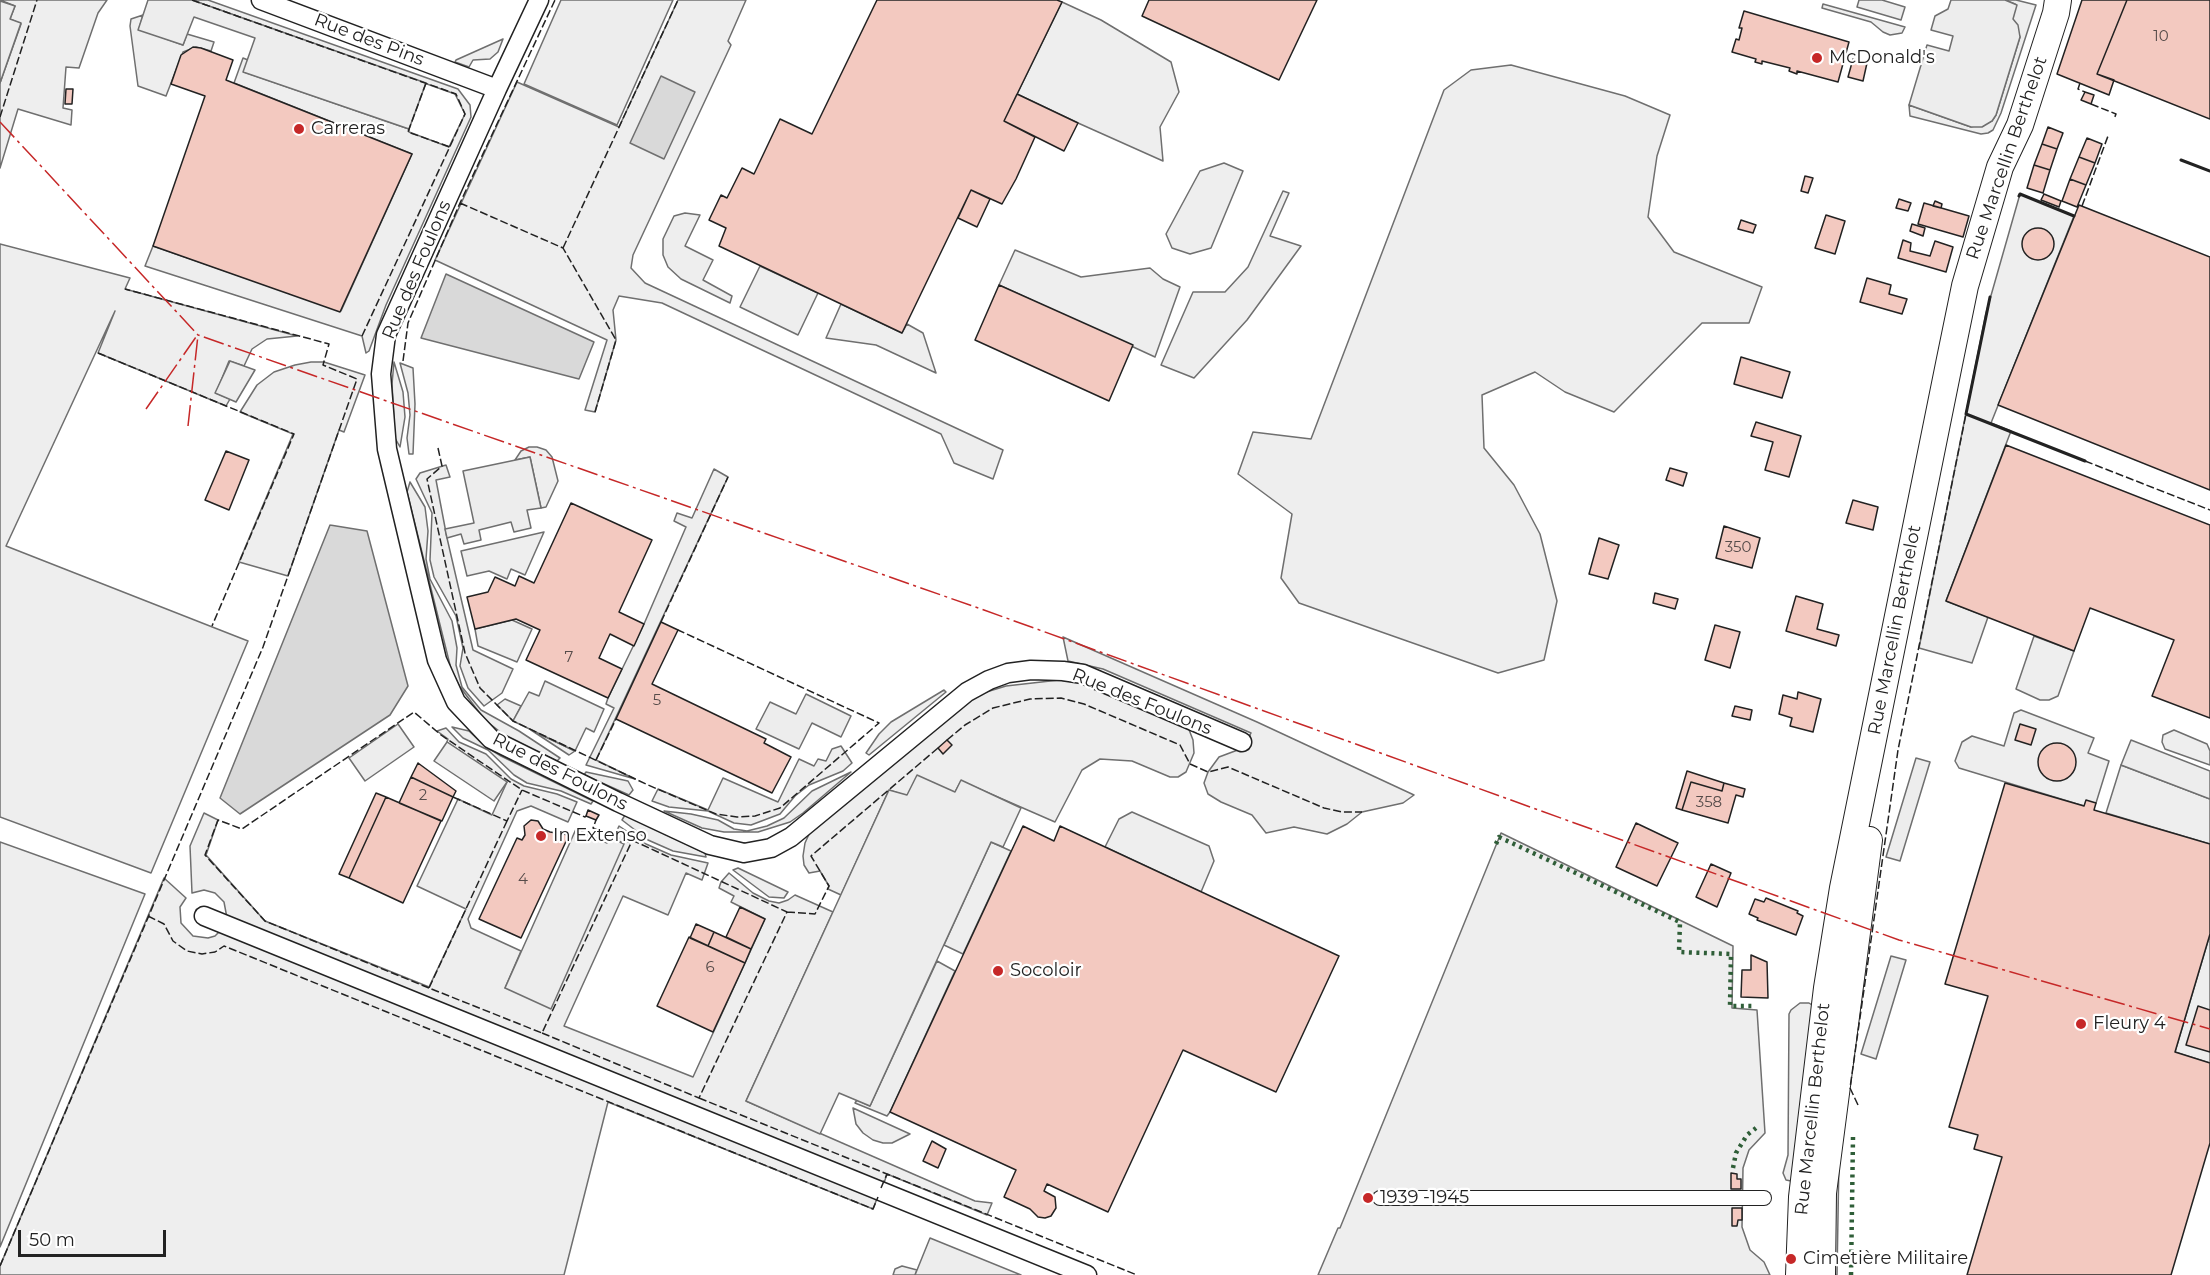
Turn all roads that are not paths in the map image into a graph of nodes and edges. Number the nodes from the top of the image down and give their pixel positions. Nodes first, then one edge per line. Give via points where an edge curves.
1 (261, 0) edge
2 (539, 0) edge
3 (2058, 0) edge
4 (2069, 0) edge
5 (498, 89) junction
6 (1242, 742) dead end
7 (204, 916) dead end
8 (1380, 1198) dead end
9 (1764, 1198) dead end
10 (1087, 1275) edge
11 (1799, 1275) edge
12 (1822, 1275) edge

1 - 5 street, Rue des Pins
2 - 5 street, Rue des Foulons
3 - 11 main road, Rue Marcellin Berthelot via 2020,125 2000,167 1965,286 1942,399 1843,888 1802,1197
4 - 12 main road, Rue Marcellin Berthelot via 2023,140 1984,280 1968,319 1879,760 1823,1193
5 - 6 street, Rue des Foulons via 386,335 381,374 387,449 436,660 456,702 491,739 710,844 744,853 771,848 791,837 967,692 1008,673 1030,670 1083,674
7 - 10 street
8 - 9 street

